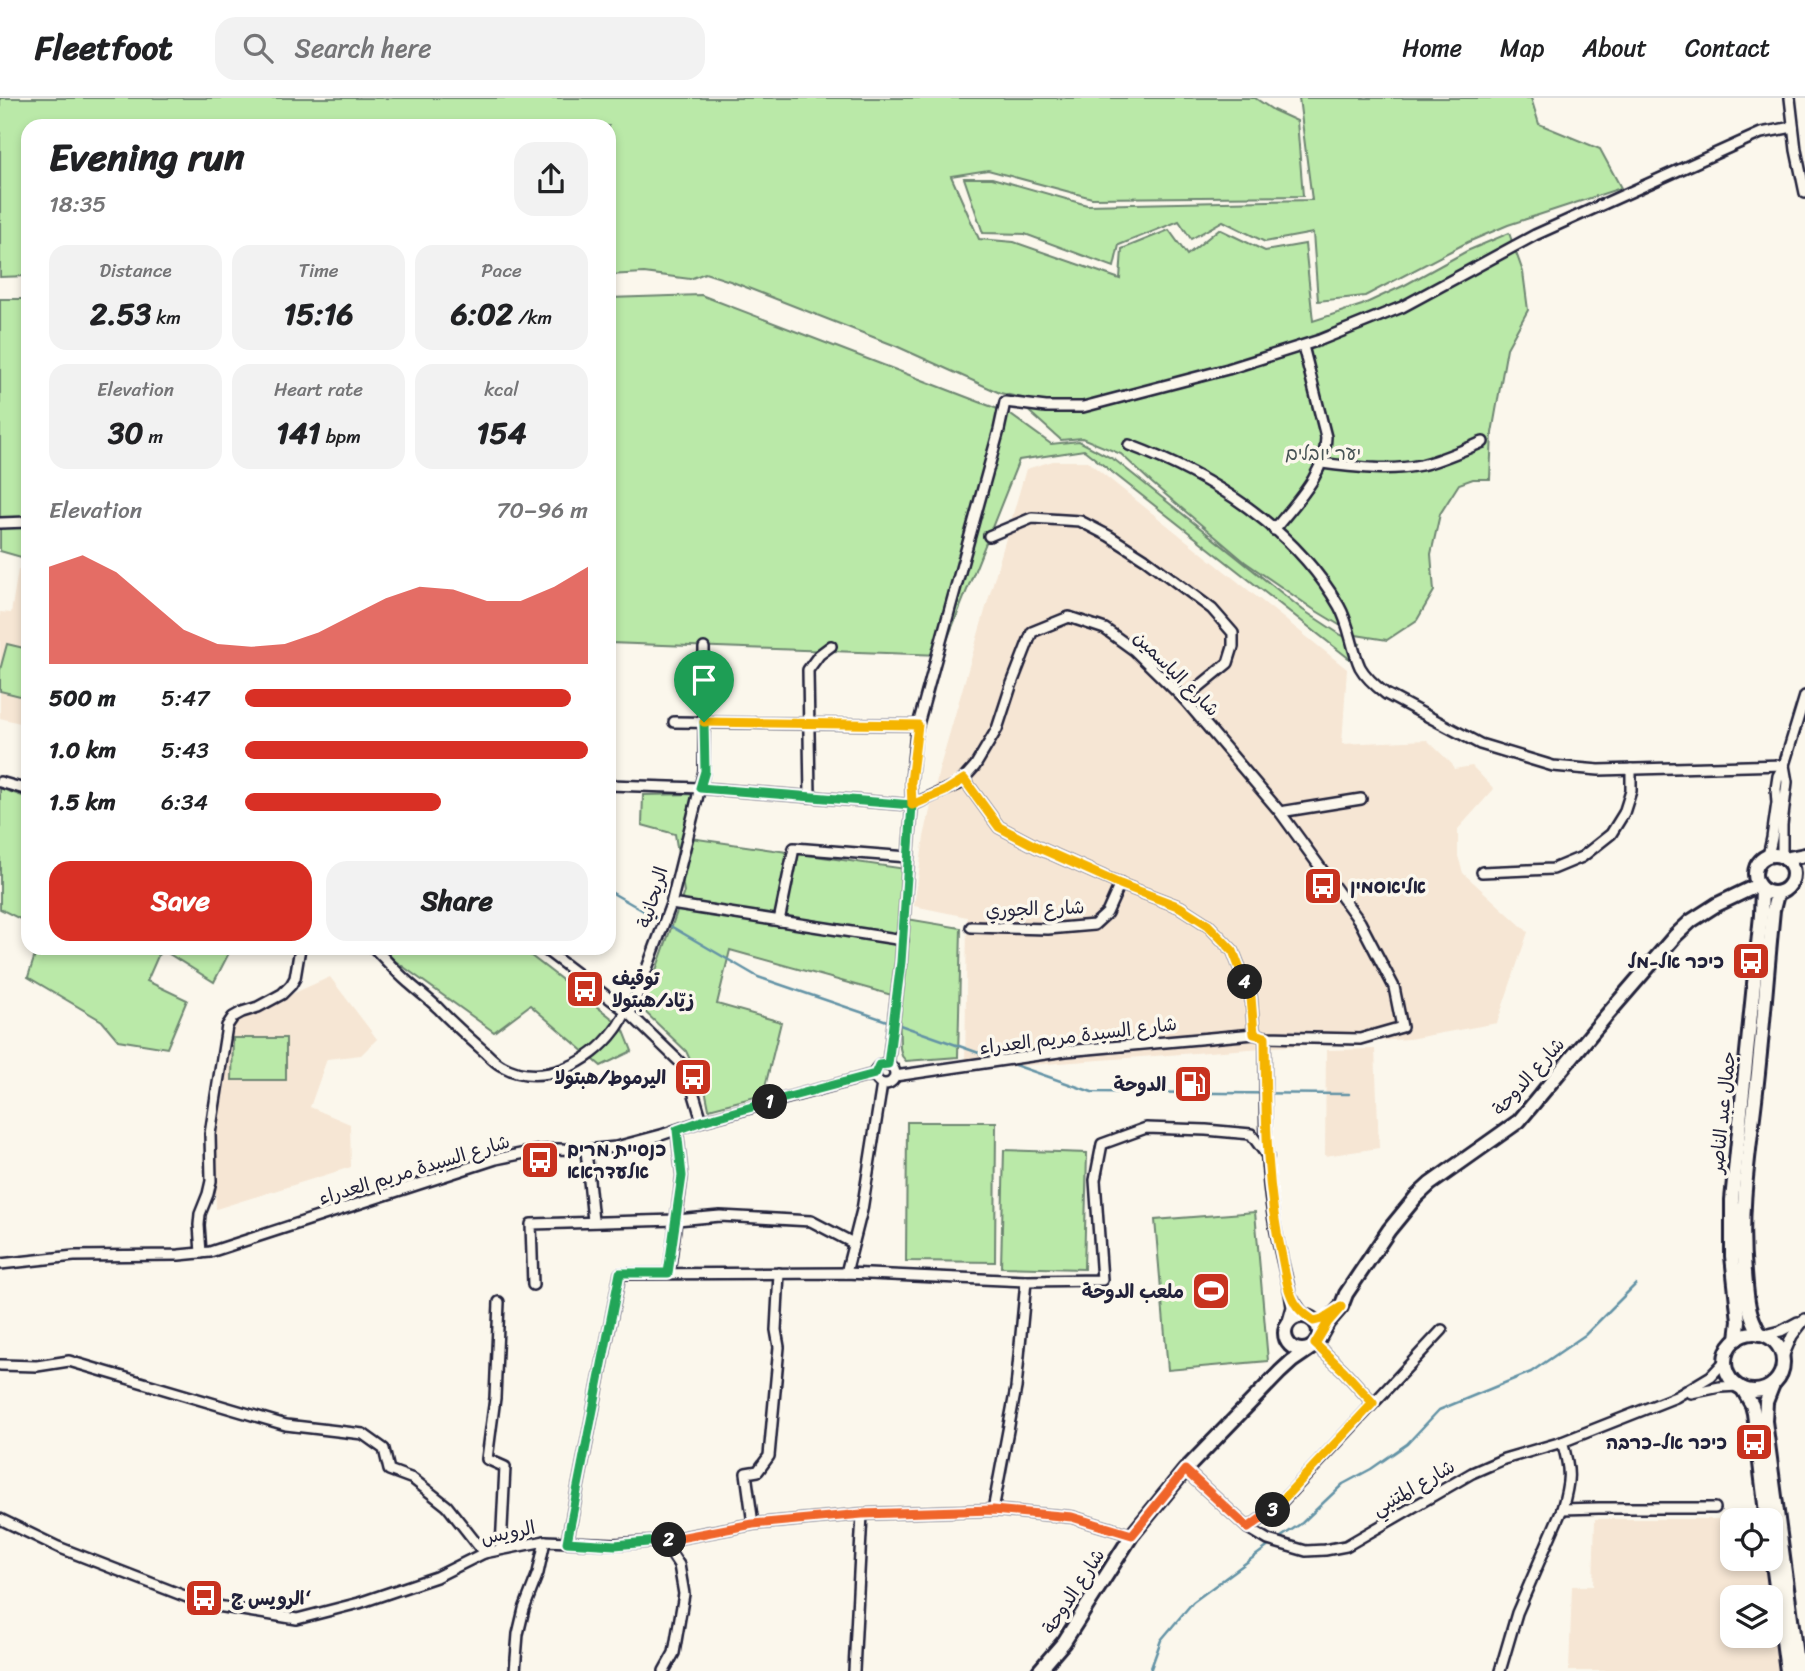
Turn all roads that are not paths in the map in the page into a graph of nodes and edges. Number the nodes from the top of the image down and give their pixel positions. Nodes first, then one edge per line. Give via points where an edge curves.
1 (1790, 98) edge
2 (1793, 127) junction
3 (1805, 193) edge
4 (1303, 346) junction
5 (1483, 442) dead end
6 (1129, 445) dead end
7 (1321, 463) junction
8 (21, 522) edge
9 (0, 523) edge
10 (1274, 530) junction
11 (989, 536) dead end
12 (831, 646) dead end
13 (704, 648) dead end
14 (1805, 696) edge
15 (1184, 699) junction
16 (674, 722) dead end
17 (704, 722) junction
18 (808, 723) junction
19 (918, 725) junction
20 (1784, 765) junction
21 (1631, 769) junction
22 (964, 779) junction
23 (0, 782) edge
24 (616, 785) edge
25 (21, 788) edge
26 (700, 788) junction
27 (810, 797) junction
28 (1361, 799) dead end
29 (912, 805) junction
30 (1280, 812) junction
31 (1805, 855) edge
32 (1768, 856) junction
33 (908, 857) junction
34 (1784, 858) junction
35 (1805, 869) edge
36 (1482, 872) dead end
37 (1792, 883) junction
38 (1120, 884) junction
39 (1760, 887) junction
40 (1777, 894) junction
41 (671, 904) junction
42 (779, 920) junction
43 (971, 927) dead end
44 (903, 940) junction
45 (299, 955) edge
46 (381, 955) edge
47 (552, 955) edge
48 (628, 1013) junction
49 (1254, 1034) junction
50 (1265, 1037) junction
51 (888, 1064) junction
52 (875, 1074) junction
53 (895, 1076) junction
54 (882, 1084) junction
55 (702, 1121) junction
56 (677, 1130) junction
57 (586, 1150) junction
58 (1268, 1157) junction
59 (677, 1220) junction
60 (593, 1222) junction
61 (853, 1243) junction
62 (201, 1253) junction
63 (0, 1264) edge
64 (668, 1273) junction
65 (779, 1273) junction
66 (846, 1273) junction
67 (1026, 1281) junction
68 (533, 1285) dead end
69 (1290, 1293) junction
70 (499, 1302) dead end
71 (1341, 1307) junction
72 (1805, 1318) edge
73 (1311, 1319) junction
74 (1443, 1330) dead end
75 (1285, 1331) junction
76 (1763, 1334) junction
77 (1737, 1339) junction
78 (1315, 1344) junction
79 (1783, 1357) junction
80 (1725, 1361) junction
81 (0, 1365) edge
82 (1277, 1375) junction
83 (1773, 1384) junction
84 (1740, 1387) junction
85 (1676, 1396) junction
86 (1373, 1403) junction
87 (1562, 1442) junction
88 (1185, 1470) junction
89 (1715, 1508) dead end
90 (1766, 1508) edge
91 (1562, 1509) junction
92 (993, 1510) junction
93 (862, 1514) junction
94 (0, 1519) edge
95 (753, 1524) junction
96 (1248, 1528) junction
97 (1132, 1535) junction
98 (545, 1541) junction
99 (663, 1541) junction
100 (567, 1542) junction
101 (501, 1549) junction
102 (484, 1553) junction
103 (1774, 1571) edge
104 (515, 1671) edge
105 (664, 1671) edge
106 (854, 1671) edge
107 (1039, 1671) edge
108 (1500, 1671) edge
109 (1787, 1671) edge
110 (1798, 1671) edge

1 - 2 street
2 - 3 street
2 - 4 street via 1749,139 1535,235 1402,307
4 - 7 street via 1326,437
4 - 19 street via 1083,407 1005,402
5 - 7 street via 1421,465 1371,468
6 - 10 street via 1213,484
7 - 10 street
8 - 9 street
10 - 21 street via 1322,580 1340,607 1360,667 1386,694 1480,744 1515,755 1553,766
11 - 15 street via 1032,518 1080,521 1145,559 1212,609 1233,633 1233,648 1228,663
12 - 18 street via 808,670
13 - 17 street, الريحانية
14 - 20 street
15 - 22 street, شارع الياسمين via 1134,650 1105,629 1069,617 1032,632 998,729
15 - 30 street, شارع الياسمين
16 - 17 street
17 - 18 street
17 - 26 street, الريحانية via 705,771
18 - 19 street
18 - 27 street
19 - 29 street
20 - 21 street
20 - 32 street via 1778,776
20 - 34 street
21 - 36 street via 1625,813 1611,834 1582,857 1553,869
22 - 29 street, شارع الياسمين
22 - 38 street via 999,827
23 - 25 street
24 - 26 street
26 - 27 street
26 - 41 street, الريحانية
27 - 29 street
28 - 30 street
29 - 33 street
30 - 50 street, شارع الياسمين via 1360,922 1394,987 1402,1027 1360,1039
31 - 34 street
32 - 34 street
32 - 39 street via 1756,869
33 - 42 street via 794,848
33 - 44 street
34 - 37 street via 1794,871
35 - 37 street
37 - 40 street
38 - 43 street, شارع الجوري via 1107,913 1094,925
38 - 49 street via 1180,907 1208,925 1233,951 1251,997
39 - 40 street
39 - 71 street, شارع الدوحة via 1716,905 1675,936 1519,1121 1416,1197 1389,1230
39 - 77 street, جمال عبد الناصر via 1732,1200
40 - 76 street, جمال عبد الناصر via 1743,1200 1748,1307
41 - 42 street
41 - 48 street, الريحانية
42 - 44 street
44 - 51 street
45 - 62 street via 295,978 282,994 233,1017 227,1026 210,1134 211,1181 200,1214
46 - 48 street, الريحانية via 459,1030 500,1066 514,1072 551,1073 569,1068 601,1045
47 - 48 street
48 - 55 street via 686,1068
49 - 50 street, شارع السيدة مريم العدراء
49 - 53 street, شارع السيدة مريم العدراء via 1066,1051
50 - 58 street
51 - 52 street via 879,1065
51 - 53 street
52 - 54 street
52 - 55 street, شارع السيدة مريم العدراء
53 - 54 street via 889,1084
54 - 61 street
55 - 56 street, شارع السيدة مريم العدراء
56 - 57 street, شارع السيدة مريم العدراء via 616,1147
56 - 59 street via 682,1176
57 - 60 street
57 - 62 street, شارع السيدة مريم العدراء via 536,1151 496,1159
58 - 67 street via 1251,1134 1206,1130 1146,1128 1102,1144 1095,1180 1102,1280
58 - 69 street via 1273,1214
59 - 60 street
59 - 61 street via 720,1216 811,1221
59 - 64 street
60 - 68 street via 531,1224
61 - 66 street
62 - 63 street, شارع السيدة مريم العدراء via 74,1256
64 - 65 street
64 - 100 street via 620,1273
65 - 66 street
65 - 95 street via 779,1347 769,1456 758,1471 746,1473
66 - 67 street
67 - 92 street via 1016,1388
69 - 73 street
69 - 75 street via 1292,1307
70 - 101 street via 487,1459 505,1467
71 - 73 street via 1322,1319
71 - 78 street, شارع الدوحة
72 - 76 street
72 - 79 street
73 - 75 street via 1296,1317
73 - 78 street via 1319,1330
74 - 86 street
75 - 78 street via 1294,1348
75 - 82 street via 1284,1357
76 - 77 street via 1749,1333
76 - 79 street via 1774,1341
77 - 80 street
78 - 82 street, شارع الدوحة
78 - 86 street
79 - 83 street
80 - 84 street via 1731,1380
80 - 85 street via 1711,1376
81 - 102 street via 69,1361 286,1424 363,1434 384,1449 389,1470 412,1479 447,1506
82 - 88 street, شارع الدوحة
83 - 84 street via 1758,1390
83 - 110 street via 1765,1421
84 - 85 street
84 - 90 street via 1754,1413
85 - 87 street, شارع المتنبي
86 - 96 street via 1275,1509
87 - 91 street via 1569,1480
87 - 96 street, شارع المتنبي via 1472,1473 1346,1546 1306,1551 1268,1540
88 - 96 street, شارع المتنبي
88 - 97 street, شارع الدوحة
89 - 91 street
91 - 108 street via 1517,1613
92 - 93 street, الرويس
92 - 97 street, الرويس via 1072,1517
93 - 95 street, الرويس
93 - 106 street
94 - 102 street, الرويس via 58,1547 205,1604 297,1619 436,1577
95 - 99 street, الرويس
97 - 107 street, شارع الدوحة via 1065,1642
98 - 100 street, الرويس
98 - 101 street, الرويس
98 - 104 street via 518,1634
99 - 100 street, الرويس
99 - 105 street via 679,1565 684,1594 674,1653
101 - 102 street, الرويس
103 - 109 street

